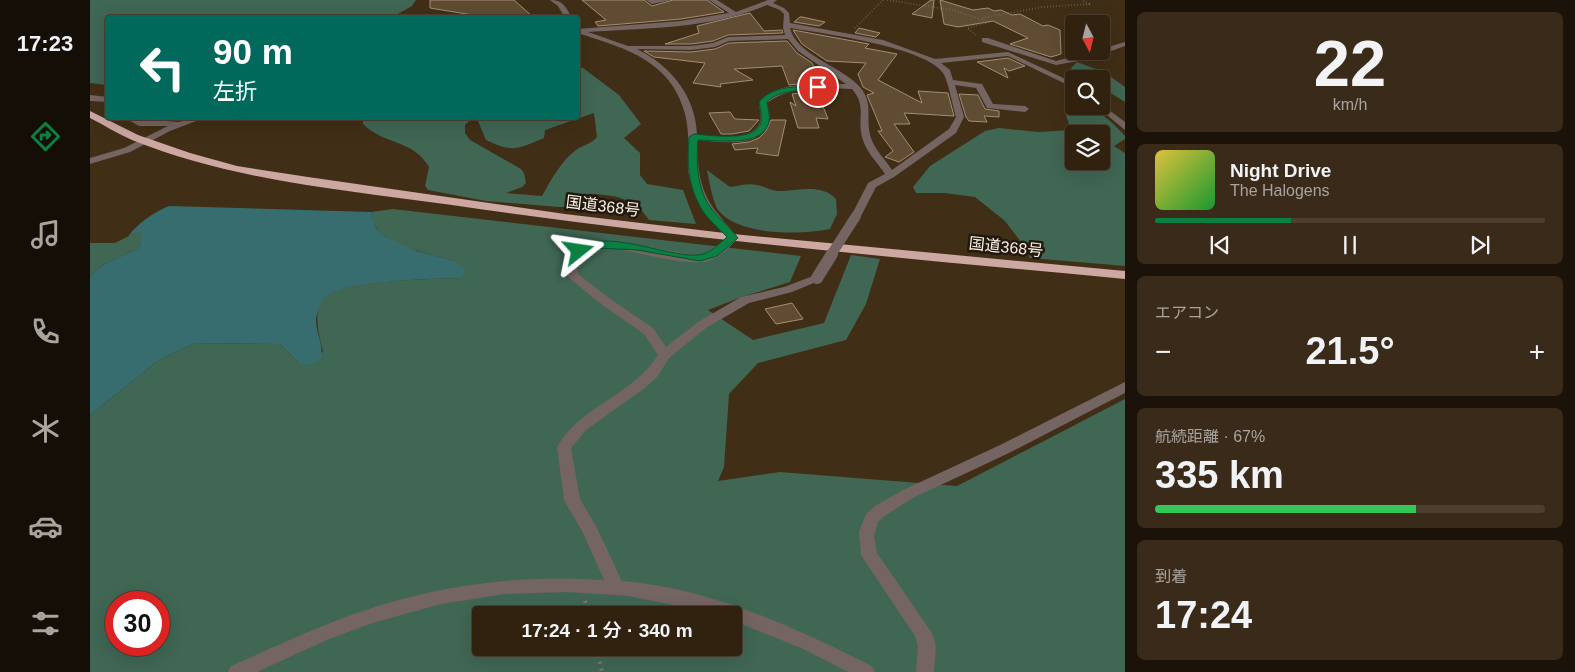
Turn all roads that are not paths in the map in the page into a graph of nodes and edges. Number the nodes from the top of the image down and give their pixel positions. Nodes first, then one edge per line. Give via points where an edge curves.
1 (553, 0) edge
2 (649, 0) edge
3 (668, 0) edge
4 (712, 0) edge
5 (771, 2) edge
6 (735, 14) junction
7 (567, 15) edge
8 (787, 24) junction
9 (580, 31) edge
10 (580, 32) edge
11 (790, 37) junction
12 (1125, 44) edge
13 (628, 47) junction
14 (1110, 48) edge
15 (1008, 54) junction
16 (1071, 60) edge
17 (934, 61) junction
18 (951, 82) junction
19 (1065, 82) edge
20 (854, 86) junction
21 (92, 98) edge
22 (105, 100) edge
23 (1025, 109) dead end
24 (90, 114) edge
25 (1110, 114) edge
26 (134, 120) edge
27 (192, 120) edge
28 (185, 122) junction
29 (1125, 127) edge
30 (694, 137) junction
31 (144, 141) junction
32 (90, 161) edge
33 (891, 175) junction
34 (733, 238) junction
35 (1125, 275) edge
36 (664, 355) junction
37 (1125, 387) edge
38 (616, 587) junction
39 (237, 672) edge
40 (866, 672) edge
41 (925, 672) edge

1 - 7 street
2 - 3 street
4 - 6 street
5 - 6 street
5 - 8 street via 787,14
6 - 9 street
8 - 11 street
8 - 17 street via 883,42
10 - 13 street
11 - 13 street via 728,39 715,45 691,48
11 - 20 street via 815,60
12 - 14 street
13 - 30 street via 670,75 687,105
15 - 16 street via 985,40 1056,63
15 - 17 street
15 - 19 street
17 - 18 street via 947,72
18 - 23 street via 979,86 990,106
18 - 33 street via 960,117 953,131
20 - 30 street via 777,92 763,102 765,121 762,130 754,135 741,139
20 - 33 street via 867,107 867,139
21 - 22 street
24 - 31 highway, 国道368号
25 - 29 street
26 - 28 street via 139,123
27 - 28 street
28 - 31 street
30 - 34 street via 692,161 695,180 706,208
31 - 32 street via 127,150
31 - 34 highway, 国道368号 via 236,169 308,181
33 - 36 street, bridge via 872,184 817,278 800,286 734,304
34 - 35 highway, 国道368号
34 - 36 street via 714,254 700,258 637,247 596,245 579,251 570,263 572,275 649,331
36 - 38 street via 653,373 640,385 581,426 564,447 572,500
37 - 41 street via 888,505 873,518 867,528 869,554 923,633 927,647
38 - 39 street via 545,584 463,592 376,614
38 - 40 street via 699,602 739,614 825,649

